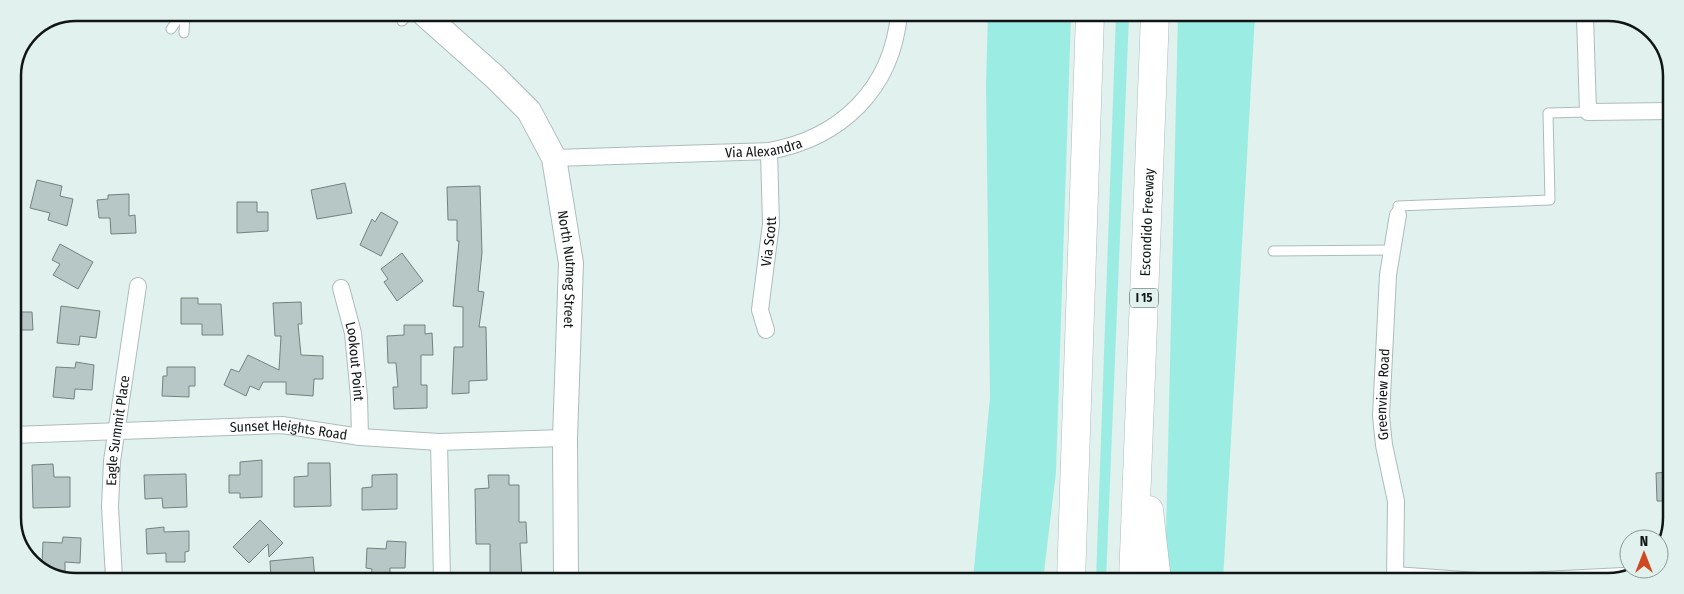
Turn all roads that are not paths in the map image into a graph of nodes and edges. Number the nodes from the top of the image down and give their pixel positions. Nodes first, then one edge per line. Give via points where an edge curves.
1 (178, 21) edge
2 (184, 21) edge
3 (430, 21) edge
4 (899, 21) edge
5 (1090, 21) edge
6 (1155, 21) edge
7 (1585, 21) edge
8 (171, 29) dead end
9 (184, 33) dead end
10 (1663, 111) edge
11 (1588, 112) junction
12 (769, 151) junction
13 (554, 158) junction
14 (1398, 215) joint
15 (1392, 250) junction
16 (1273, 251) dead end
17 (138, 286) dead end
18 (341, 288) dead end
19 (766, 330) dead end
20 (1139, 414) junction
21 (116, 431) junction
22 (21, 435) edge
23 (360, 436) junction
24 (565, 438) junction
25 (439, 442) junction
26 (1073, 524) junction
27 (114, 573) edge
28 (442, 573) edge
29 (566, 573) edge
30 (1061, 573) edge
31 (1071, 573) edge
32 (1133, 573) edge
33 (1156, 573) edge
34 (1395, 573) edge

1 - 8 lane
2 - 9 lane
3 - 13 street, North Nutmeg Street via 529,111
4 - 12 street, Via Alexandra via 898,34 889,59 861,105 824,134 792,147
5 - 26 highway
6 - 20 highway, Escondido Freeway / I 15
7 - 11 street
10 - 11 street
11 - 14 lane via 1548,113 1550,200 1398,206
12 - 13 street, Via Alexandra
12 - 19 street, Via Scott via 771,224 760,310
13 - 24 street, North Nutmeg Street via 571,263
14 - 15 street, Greenview Road
15 - 16 lane
15 - 34 street, Greenview Road via 1381,416 1396,501
17 - 21 street, Eagle Summit Place
18 - 23 street, Lookout Point via 353,333
20 - 32 highway, Escondido Freeway / I 15
20 - 33 highway
21 - 22 street, Sunset Heights Road
21 - 23 street, Sunset Heights Road via 282,425
21 - 27 street, Eagle Summit Place via 110,507
23 - 25 street, Sunset Heights Road
24 - 25 street, Sunset Heights Road
24 - 29 street, North Nutmeg Street
25 - 28 street
26 - 30 highway
26 - 31 highway

